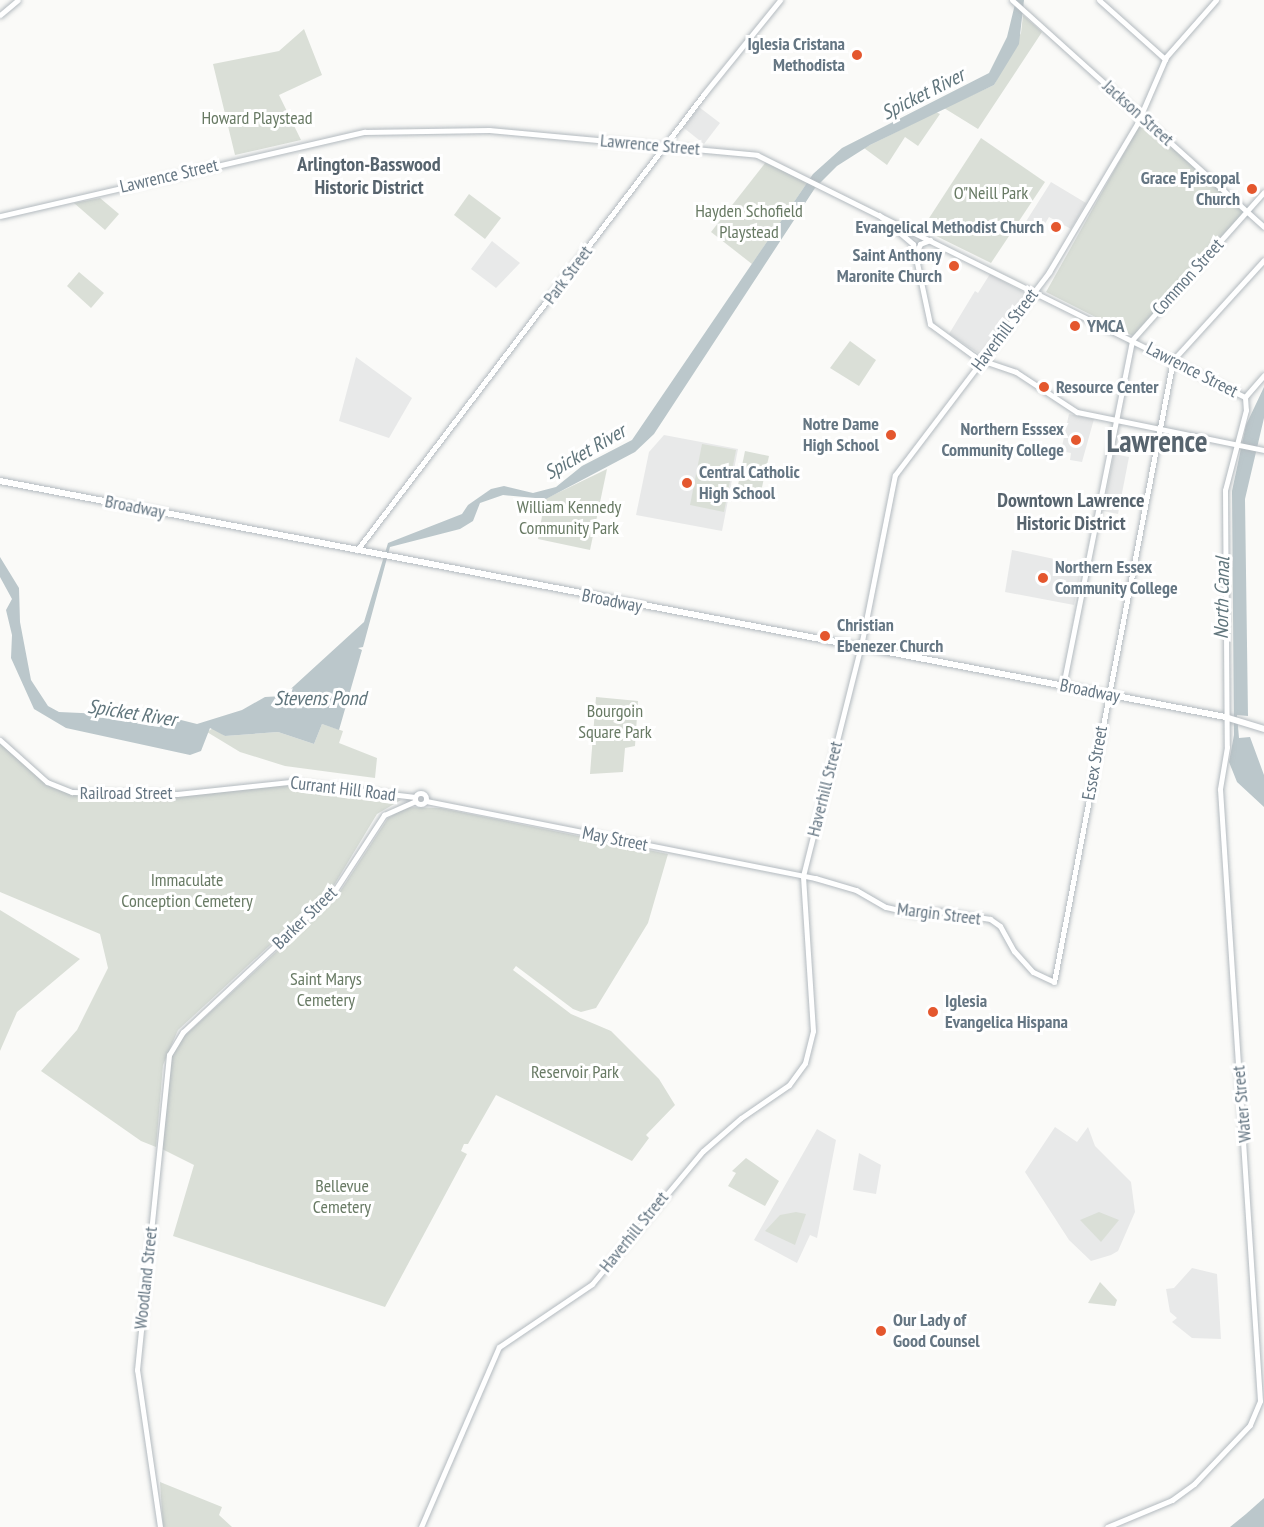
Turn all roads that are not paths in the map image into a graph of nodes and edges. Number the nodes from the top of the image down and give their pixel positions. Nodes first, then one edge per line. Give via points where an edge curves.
1 (18, 0) edge
2 (780, 0) edge
3 (1013, 0) edge
4 (1098, 0) edge
5 (1216, 0) edge
6 (0, 15) edge
7 (1165, 59) junction
8 (1141, 115) junction
9 (665, 146) junction
10 (1264, 192) edge
11 (1247, 212) junction
12 (879, 215) junction
13 (0, 216) edge
14 (1264, 227) edge
15 (930, 240) junction
16 (915, 256) junction
17 (1264, 260) edge
18 (1034, 291) junction
19 (1132, 340) junction
20 (982, 360) junction
21 (1173, 360) junction
22 (1264, 375) edge
23 (1246, 400) junction
24 (1117, 420) junction
25 (1162, 428) junction
26 (1237, 442) junction
27 (1264, 450) edge
28 (0, 481) edge
29 (357, 550) junction
30 (861, 647) junction
31 (1063, 686) junction
32 (1107, 695) junction
33 (1228, 718) junction
34 (1264, 729) edge
35 (0, 740) edge
36 (199, 790) joint
37 (415, 799) junction
38 (426, 801) joint
39 (803, 876) junction
40 (1054, 981) joint
41 (183, 1032) joint
42 (160, 1527) edge
43 (421, 1527) edge
44 (1107, 1527) edge

1 - 6 main road
2 - 9 main road, Park Street
3 - 8 main road, Jackson Street
4 - 7 main road
5 - 7 main road, Haverhill Street
7 - 8 main road, Haverhill Street
8 - 11 main road, Jackson Street
8 - 18 main road, Haverhill Street via 1075,230
9 - 12 main road, Lawrence Street via 757,155
9 - 13 main road, Lawrence Street via 489,130 364,132
9 - 29 main road, Park Street
10 - 11 main road, Common Street
11 - 14 main road, Jackson Street
11 - 19 main road, Common Street
12 - 15 main road, Lawrence Street
12 - 16 main road via 910,238
15 - 16 main road via 918,247
15 - 18 main road, Lawrence Street
16 - 20 main road via 930,324
17 - 21 main road
18 - 19 main road, Lawrence Street
18 - 20 main road, Haverhill Street
19 - 21 main road, Lawrence Street
19 - 24 main road
20 - 24 main road via 1016,372 1070,409
20 - 30 main road, Haverhill Street via 895,475
21 - 23 main road, Lawrence Street
21 - 25 main road, Essex Street
22 - 23 main road
23 - 26 main road, Water Street
24 - 25 main road
24 - 31 main road
25 - 26 main road
25 - 32 main road, Essex Street
26 - 27 main road
26 - 33 main road, Water Street via 1225,490
28 - 29 main road, Broadway
29 - 30 main road, Broadway
30 - 31 main road, Broadway
30 - 39 main road, Haverhill Street
31 - 32 main road, Broadway
32 - 33 main road, Broadway
32 - 40 main road, Essex Street
33 - 34 main road, Broadway
33 - 44 main road, Water Street via 1222,819 1260,1401 1250,1425 1206,1473 1172,1500
35 - 36 main road, Railroad Street via 47,782 64,791 153,795
36 - 37 main road, Currant Hill Road via 290,782
37 - 38 main road, Currant Hill Road via 420,805
37 - 41 main road, Barker Street via 384,815 335,890
38 - 39 main road, May Street
39 - 40 main road, Margin Street via 849,888 903,911 938,911 990,920 1000,926 1028,966
39 - 43 main road, Haverhill Street via 813,1031 799,1074 703,1151 592,1284 500,1347
41 - 42 main road, Woodland Street via 166,1067 137,1370

